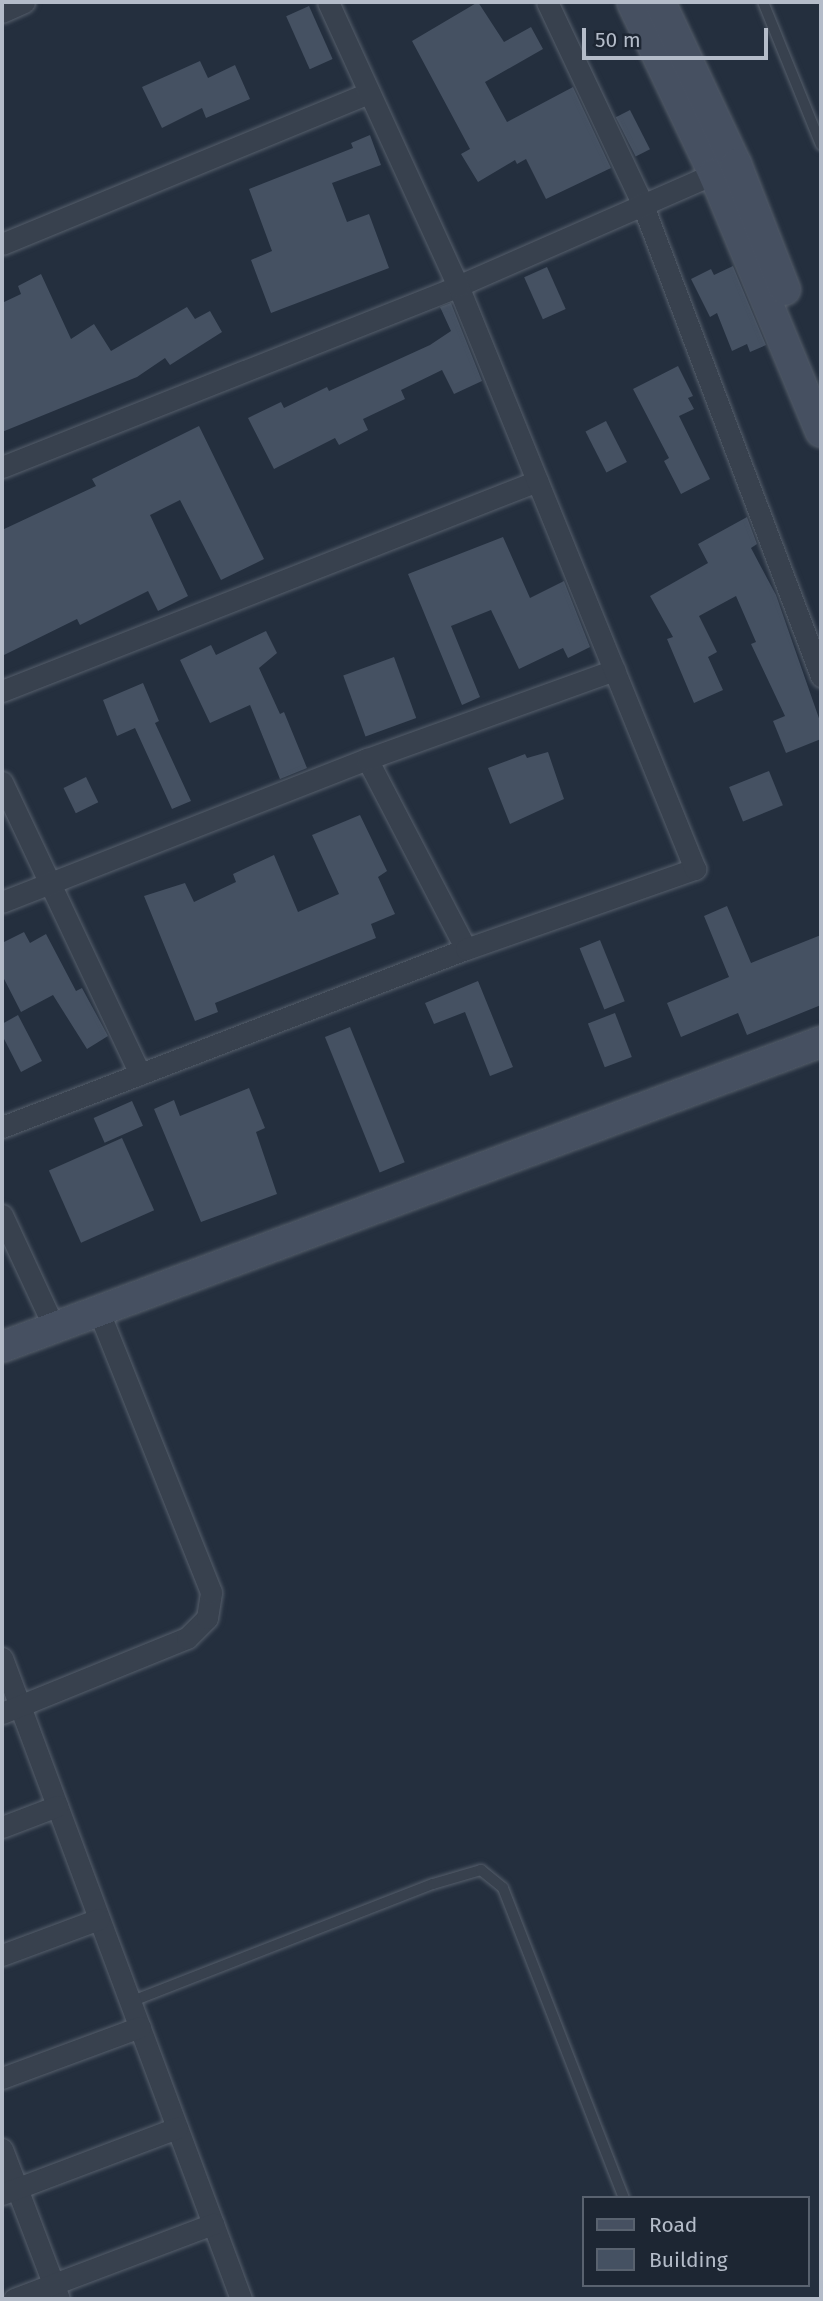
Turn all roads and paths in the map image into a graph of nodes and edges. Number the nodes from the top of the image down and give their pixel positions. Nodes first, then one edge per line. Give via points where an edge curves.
1 (23, 2) edge
2 (328, 2) edge
3 (547, 2) edge
4 (632, 2) edge
5 (660, 2) edge
6 (763, 2) edge
7 (2, 12) edge
8 (369, 93) junction
9 (821, 145) edge
10 (725, 169) junction
11 (642, 203) junction
12 (2, 244) edge
13 (458, 286) junction
14 (821, 383) edge
15 (821, 432) edge
16 (2, 467) edge
17 (537, 481) junction
18 (614, 670) junction
19 (821, 676) edge
20 (2, 691) edge
21 (368, 759) junction
22 (2, 782) edge
23 (50, 883) junction
24 (2, 902) edge
25 (466, 949) junction
26 (821, 1042) edge
27 (140, 1074) junction
28 (2, 1127) edge
29 (2, 1215) edge
30 (98, 1310) junction
31 (54, 1327) junction
32 (2, 1347) edge
33 (2, 1658) edge
34 (11, 1709) edge
35 (57, 1806) junction
36 (2, 1827) edge
37 (99, 1919) junction
38 (2, 1955) edge
39 (130, 2002) junction
40 (140, 2027) junction
41 (2, 2078) edge
42 (177, 2128) junction
43 (2, 2149) edge
44 (9, 2191) edge
45 (623, 2196) edge
46 (213, 2224) junction
47 (56, 2292) edge
48 (14, 2299) edge
49 (241, 2299) edge

1 - 7 street
2 - 8 street
3 - 11 street
4 - 10 street
5 - 10 street
6 - 9 lane
8 - 12 street
8 - 13 street
10 - 11 street
10 - 14 street
10 - 15 street
11 - 13 street
11 - 19 street
13 - 16 street
13 - 17 street
17 - 18 street
17 - 20 street
18 - 21 street
18 - 25 street via 695,869
21 - 23 street
21 - 25 street
22 - 23 street
23 - 24 street
23 - 27 street
25 - 27 street
26 - 30 street
27 - 28 street
29 - 31 street
30 - 31 street
30 - 34 street via 211,1592 207,1618 187,1638
31 - 32 street
33 - 34 street
34 - 35 street
35 - 36 street
35 - 37 street
37 - 38 street
37 - 39 street
39 - 40 street
39 - 45 lane via 433,1884 481,1870 503,1888
40 - 41 street
40 - 42 street
42 - 44 street
42 - 46 street
43 - 44 street
44 - 47 street
46 - 47 street
46 - 49 street
47 - 48 street

